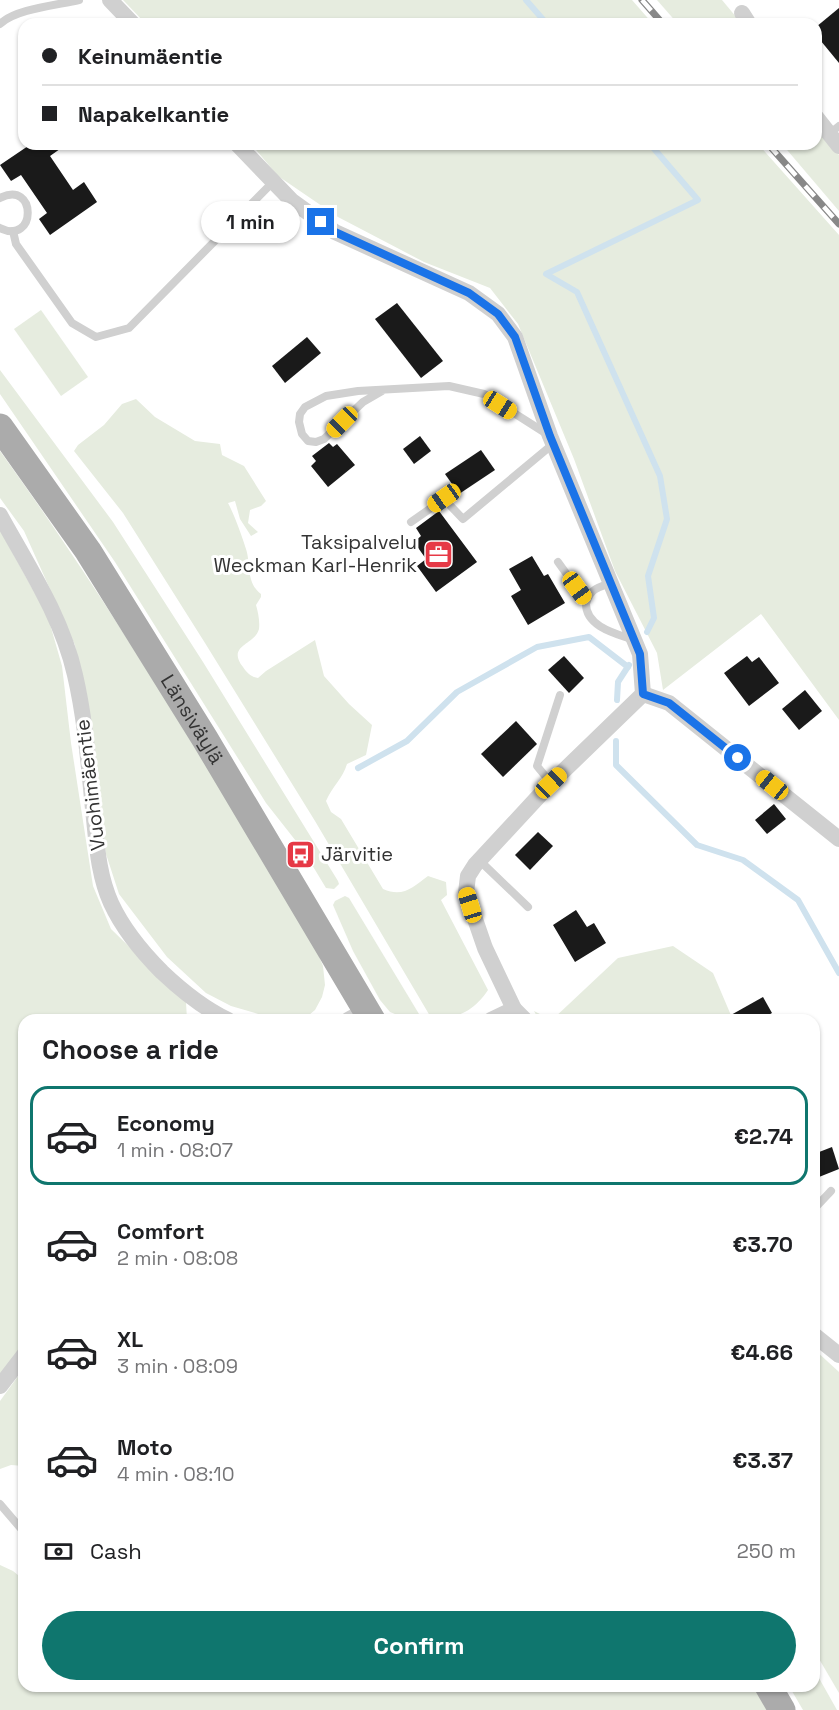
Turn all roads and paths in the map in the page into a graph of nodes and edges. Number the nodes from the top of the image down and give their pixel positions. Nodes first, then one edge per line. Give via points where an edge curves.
1 (79, 0) edge
2 (110, 0) edge
3 (127, 18) edge
4 (0, 24) edge
5 (822, 122) edge
6 (836, 135) edge
7 (242, 150) edge
8 (272, 183) junction
9 (0, 198) edge
10 (0, 228) edge
11 (13, 231) junction
12 (382, 391) junction
13 (0, 427) edge
14 (551, 440) junction
15 (0, 515) edge
16 (411, 522) dead end
17 (558, 562) dead end
18 (611, 583) junction
19 (586, 601) junction
20 (634, 640) junction
21 (643, 694) junction
22 (560, 695) dead end
23 (551, 783) junction
24 (839, 839) edge
25 (479, 860) junction
26 (528, 907) dead end
27 (204, 1014) edge
28 (360, 1014) edge
29 (519, 1014) edge
30 (831, 1191) dead end
31 (820, 1203) edge
32 (820, 1340) edge
33 (839, 1355) edge
34 (18, 1362) edge
35 (0, 1386) edge
36 (0, 1504) edge
37 (18, 1525) edge
38 (772, 1692) edge
39 (782, 1710) edge

1 - 4 lane via 18,14
2 - 3 street
5 - 6 street
7 - 8 street
8 - 11 lane via 129,328 96,337 72,322 16,244
8 - 14 street via 335,232 469,293 498,314 515,337
9 - 11 lane via 13,194 29,209 27,221
10 - 11 lane
12 - 12 lane via 326,396 305,407 298,423 302,434 308,441 324,439 363,402
12 - 14 lane via 449,386 484,394
13 - 28 main road, Länsiväylä via 88,551 205,739
14 - 16 lane via 463,519 444,498
14 - 18 street
15 - 27 street, Vuohimäentie via 66,643 84,724 100,871 111,902 125,930
17 - 19 lane
18 - 19 lane via 593,591
18 - 20 street
19 - 20 lane via 592,619 604,629
20 - 21 street via 640,654
21 - 23 street
21 - 24 street via 669,703
22 - 23 lane via 537,766
23 - 25 street
25 - 26 lane
25 - 29 street via 468,876 466,893 485,948
30 - 31 lane
32 - 33 street
34 - 35 street
36 - 37 lane
38 - 39 main road

